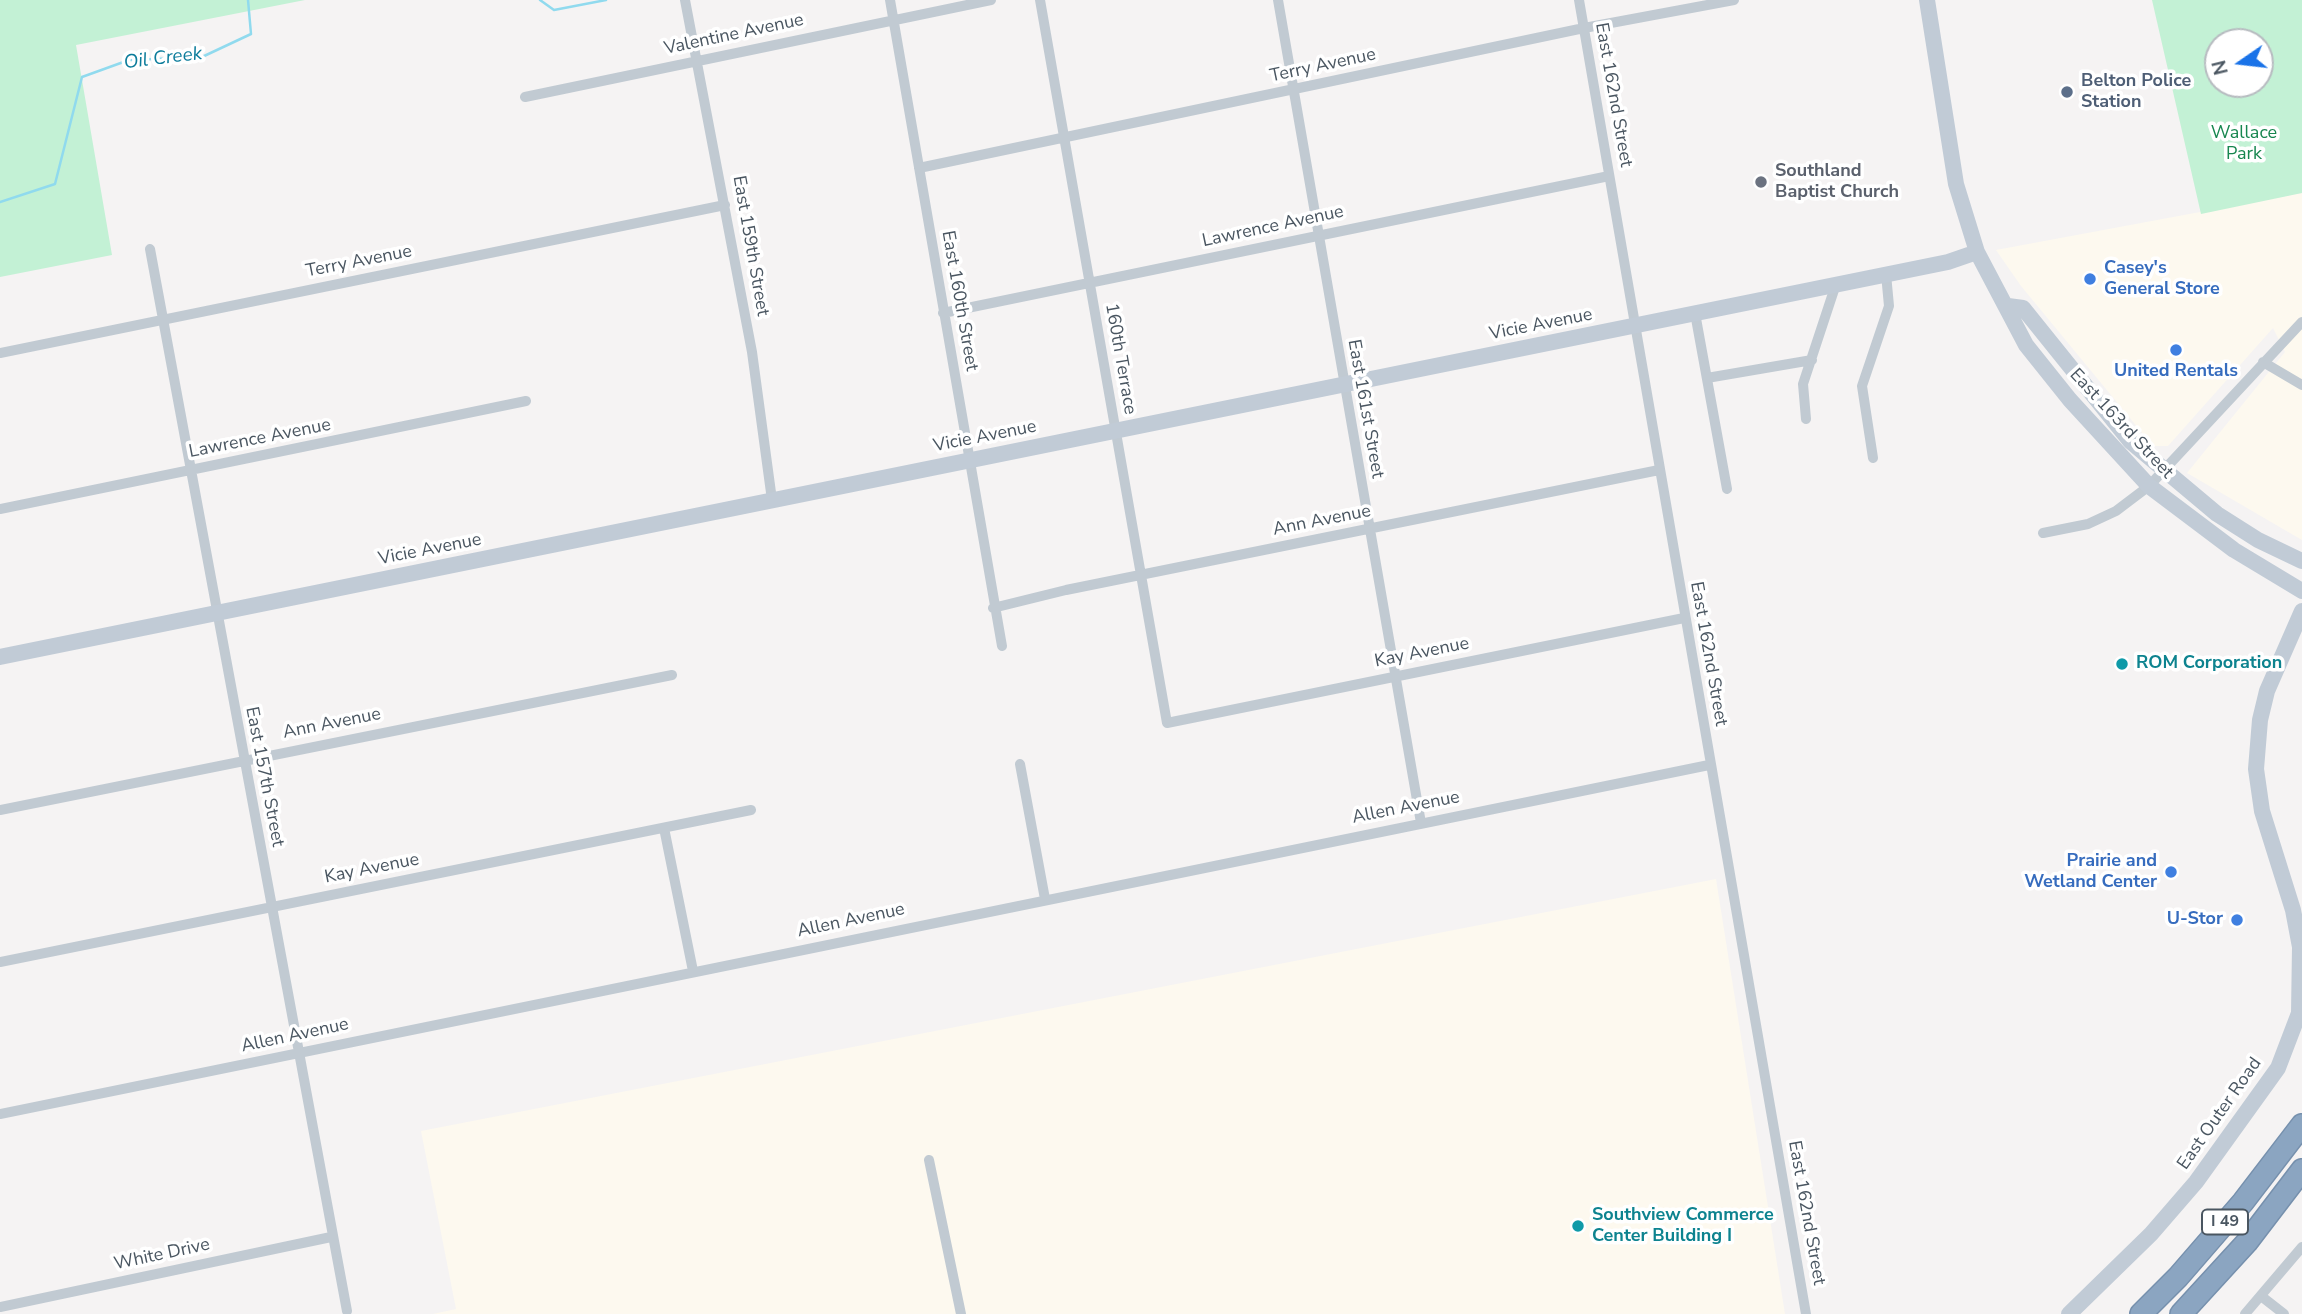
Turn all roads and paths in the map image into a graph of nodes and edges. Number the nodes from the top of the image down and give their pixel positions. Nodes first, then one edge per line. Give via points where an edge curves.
1 (685, 0) edge
2 (890, 0) edge
3 (991, 0) edge
4 (1040, 0) edge
5 (1278, 0) edge
6 (1579, 0) edge
7 (1734, 0) edge
8 (1927, 0) edge
9 (894, 20) junction
10 (1584, 28) junction
11 (698, 60) junction
12 (1293, 90) junction
13 (525, 97) dead end
14 (1064, 138) junction
15 (919, 169) junction
16 (1609, 176) junction
17 (724, 205) junction
18 (1317, 236) junction
19 (149, 249) dead end
20 (1977, 252) junction
21 (1886, 274) junction
22 (1089, 283) junction
23 (1836, 284) junction
24 (2008, 306) junction
25 (943, 313) junction
26 (1695, 313) junction
27 (162, 319) junction
28 (2302, 322) edge
29 (1634, 325) junction
30 (0, 353) edge
31 (1812, 360) junction
32 (2263, 362) junction
33 (1707, 379) junction
34 (1343, 384) junction
35 (2302, 385) edge
36 (526, 401) dead end
37 (1806, 419) dead end
38 (1114, 431) junction
39 (1873, 458) dead end
40 (968, 461) junction
41 (2163, 468) junction
42 (1659, 470) junction
43 (189, 471) junction
44 (2149, 486) junction
45 (1727, 489) dead end
46 (772, 500) junction
47 (0, 509) edge
48 (1369, 529) junction
49 (2043, 533) dead end
50 (2302, 561) edge
51 (1139, 576) junction
52 (2302, 591) edge
53 (993, 608) junction
54 (2302, 611) edge
55 (215, 613) junction
56 (1684, 618) junction
57 (1002, 646) dead end
58 (0, 657) edge
59 (672, 675) dead end
60 (1395, 677) junction
61 (1167, 723) joint
62 (243, 760) junction
63 (1020, 764) dead end
64 (1709, 765) junction
65 (0, 810) edge
66 (751, 810) dead end
67 (1420, 823) junction
68 (664, 828) junction
69 (1045, 899) junction
70 (270, 907) junction
71 (0, 962) edge
72 (693, 971) junction
73 (298, 1053) junction
74 (0, 1114) edge
75 (2302, 1125) edge
76 (929, 1160) dead end
77 (2302, 1170) edge
78 (331, 1237) junction
79 (2302, 1247) edge
80 (2261, 1296) junction
81 (0, 1307) edge
82 (347, 1311) dead end
83 (961, 1314) edge
84 (1806, 1314) edge
85 (2069, 1314) edge
86 (2141, 1314) edge
87 (2181, 1314) edge
88 (2245, 1314) edge
89 (2284, 1314) edge

1 - 11 street, East 159th Street
2 - 9 street, East 160th Street
3 - 9 street, Valentine Avenue
4 - 14 street, 160th Terrace
5 - 12 street, East 161st Street
6 - 10 street, East 162nd Street
7 - 10 street, Terry Avenue
8 - 20 street, East 163rd Street via 1955,184
9 - 11 street, Valentine Avenue
9 - 15 street, East 160th Street
10 - 12 street, Terry Avenue
10 - 16 street, East 162nd Street
11 - 13 street, Valentine Avenue
11 - 17 street, East 159th Street
12 - 14 street, Terry Avenue
12 - 18 street, East 161st Street
14 - 15 street, Terry Avenue
14 - 22 street, 160th Terrace
15 - 25 street, East 160th Street
16 - 18 street, Lawrence Avenue
16 - 29 street, East 162nd Street
17 - 27 street, Terry Avenue
17 - 46 street, East 159th Street via 752,352
18 - 22 street, Lawrence Avenue
18 - 34 street, East 161st Street
19 - 27 street, East 157th Street
20 - 21 street, Vicie Avenue
20 - 24 street, East 163rd Street
21 - 23 street, Vicie Avenue
21 - 39 street via 1889,306 1862,386
22 - 25 street, Lawrence Avenue
22 - 38 street, 160th Terrace
23 - 26 street, Vicie Avenue
23 - 31 street
24 - 41 street, East 163rd Street via 2023,308 2130,440
24 - 44 street, East 163rd Street via 2026,345
25 - 40 street, East 160th Street
26 - 29 street, Vicie Avenue
26 - 33 street
27 - 30 street, Terry Avenue
27 - 43 street, East 157th Street
28 - 32 street
29 - 34 street, Vicie Avenue
29 - 42 street, East 162nd Street
31 - 33 street
31 - 37 street via 1804,384
32 - 35 street
32 - 41 street
33 - 45 street
34 - 38 street, Vicie Avenue
34 - 48 street, East 161st Street
36 - 43 street, Lawrence Avenue
38 - 40 street, Vicie Avenue
38 - 51 street, 160th Terrace
40 - 46 street, Vicie Avenue
40 - 53 street, East 160th Street
41 - 44 street
41 - 50 street, East 163rd Street via 2217,514
42 - 48 street, Ann Avenue
42 - 56 street, East 162nd Street
43 - 47 street, Lawrence Avenue
43 - 55 street, East 157th Street
44 - 49 street via 2088,524
44 - 52 street, East 163rd Street via 2234,550
46 - 55 street, Vicie Avenue
48 - 51 street, Ann Avenue
48 - 60 street, East 161st Street
51 - 53 street, Ann Avenue
51 - 61 street, 160th Terrace
53 - 57 street, East 160th Street
54 - 85 street, East Outer Road via 2267,691 2256,769 2262,811 2295,922 2299,1013 2278,1068 2196,1182 2151,1234
55 - 58 street, Vicie Avenue
55 - 62 street, East 157th Street
56 - 60 street, Kay Avenue
56 - 64 street, East 162nd Street
59 - 62 street, Ann Avenue
60 - 61 street, Kay Avenue
60 - 67 street, East 161st Street
62 - 65 street, Ann Avenue
62 - 70 street, East 157th Street
63 - 69 street
64 - 67 street, Allen Avenue
64 - 84 street, East 162nd Street
66 - 68 street, Kay Avenue
67 - 69 street, Allen Avenue
68 - 70 street, Kay Avenue
68 - 72 street
69 - 72 street, Allen Avenue
70 - 71 street, Kay Avenue
70 - 73 street, East 157th Street
72 - 73 street, Allen Avenue
73 - 74 street, Allen Avenue
73 - 78 street, East 157th Street
75 - 86 highway, I 49 via 2243,1202
76 - 83 street
77 - 87 highway, I 49 via 2247,1242
78 - 81 street, White Drive
78 - 82 street, East 157th Street
79 - 80 street
80 - 88 street
80 - 89 street

